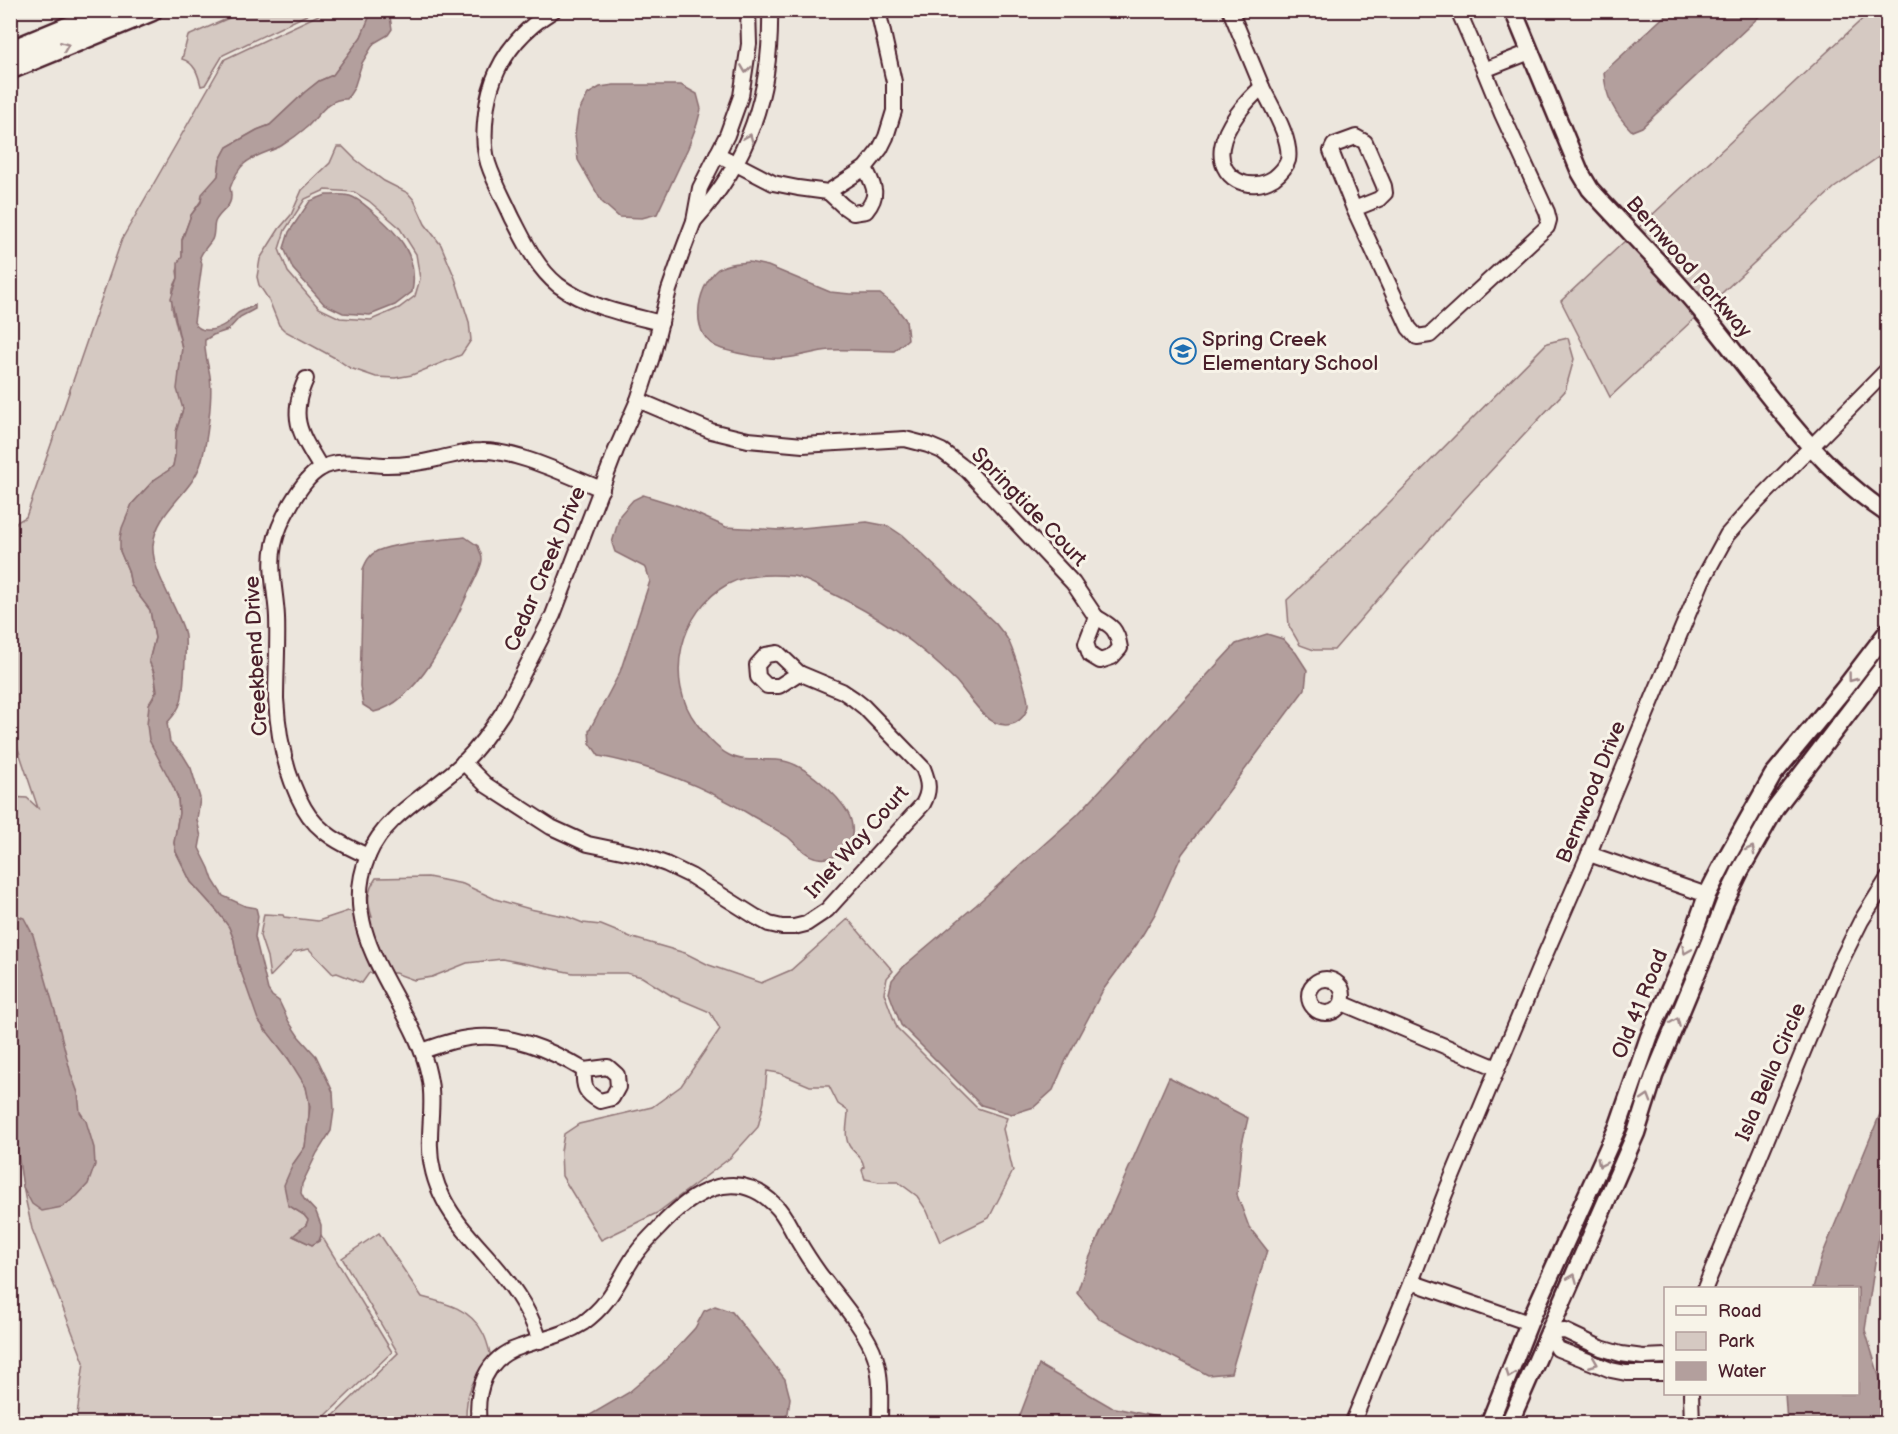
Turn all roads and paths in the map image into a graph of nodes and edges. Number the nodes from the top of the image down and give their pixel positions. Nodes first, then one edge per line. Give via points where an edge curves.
1 (75, 10) edge
2 (112, 10) edge
3 (151, 10) edge
4 (554, 10) edge
5 (748, 10) edge
6 (770, 10) edge
7 (878, 10) edge
8 (1230, 10) edge
9 (1458, 10) edge
10 (1513, 10) edge
11 (10, 37) edge
12 (10, 52) edge
13 (1530, 52) junction
14 (10, 68) edge
15 (1484, 70) junction
16 (1262, 87) junction
17 (717, 154) junction
18 (735, 165) junction
19 (865, 168) junction
20 (828, 192) junction
21 (1354, 209) junction
22 (694, 221) junction
23 (661, 323) junction
24 (1887, 369) edge
25 (306, 379) dead end
26 (638, 400) junction
27 (1810, 447) junction
28 (321, 468) junction
29 (602, 489) junction
30 (1887, 514) edge
31 (1096, 617) dead end
32 (1887, 631) edge
33 (1887, 661) edge
34 (799, 673) dead end
35 (464, 762) junction
36 (1589, 854) junction
37 (368, 856) junction
38 (1887, 878) edge
39 (1707, 895) junction
40 (1725, 902) junction
41 (1342, 1003) dead end
42 (422, 1051) junction
43 (1497, 1068) junction
44 (584, 1070) dead end
45 (1411, 1282) junction
46 (1705, 1287) edge
47 (1529, 1323) junction
48 (1548, 1332) junction
49 (540, 1341) junction
50 (1664, 1356) edge
51 (1664, 1373) edge
52 (1691, 1395) edge
53 (479, 1424) edge
54 (880, 1424) edge
55 (1352, 1424) edge
56 (1489, 1424) edge
57 (1509, 1424) edge
58 (1692, 1424) edge

1 - 11 main road
2 - 12 main road
14 -> 3 main road
4 - 23 street via 520,36 496,72 486,108 484,136 492,176 528,249 557,284 587,301
5 -> 17 street, Cedar Creek Drive via 749,44 741,96
18 -> 6 street, Cedar Creek Drive via 749,137 765,85
7 - 19 street via 894,82 894,111 886,138
8 - 16 street
9 - 15 street
10 - 13 street, Bernwood Parkway
13 - 15 street
13 - 27 street, Bernwood Parkway via 1590,189 1702,311
15 - 21 street via 1547,212 1546,229 1434,331 1421,338 1409,328
16 - 16 street via 1285,137 1287,162 1267,182 1252,185 1227,172 1221,160 1222,146 1246,101
17 - 18 street
17 - 22 street, Cedar Creek Drive via 700,188
18 - 20 street via 773,183
18 - 22 street, Cedar Creek Drive via 711,203
19 - 20 street
19 - 20 street via 875,189 874,201 867,211 853,213
21 - 21 street via 1385,193 1365,142 1356,137 1334,145 1331,150
22 - 23 street, Cedar Creek Drive
23 - 26 street, Cedar Creek Drive
24 - 27 street, Bernwood Drive
25 - 28 street via 300,392 300,433
26 - 29 street, Cedar Creek Drive
26 - 31 street, Springtide Court via 711,431 748,440 803,445 905,439 942,451 967,470 1073,583
27 - 30 street, Bernwood Parkway
27 - 36 street, Bernwood Drive via 1727,535 1713,558
28 - 29 street via 341,463 403,464 465,452 496,452
28 - 37 street, Creekbend Drive via 296,495 274,544 278,717 288,766 304,809 334,840
29 - 35 street, Cedar Creek Drive via 553,615 503,712
32 -> 39 street, Old 41 Road via 1773,775
40 -> 33 street, Old 41 Road via 1775,809
34 - 35 street, Inlet Way Court via 842,691 864,707 922,768 929,793 827,910 806,924 769,924 666,864 588,844 563,833 486,785
35 - 37 street, Cedar Creek Drive via 399,815
36 - 39 street
36 - 43 street, Bernwood Drive
37 - 42 street, Cedar Creek Drive via 360,897 362,924 370,948
38 - 46 street, Isla Bella Circle via 1839,965
39 - 40 street
39 -> 47 street, Old 41 Road via 1649,1037 1618,1126
48 -> 40 street, Old 41 Road via 1636,1133 1653,1076
41 - 43 street
42 - 44 street via 464,1039 497,1037 551,1051
42 - 49 street, Cedar Creek Drive via 432,1094 430,1151 435,1179 460,1226 527,1308
43 - 45 street, Bernwood Drive
45 - 47 street
45 - 55 street, Bernwood Drive
47 - 48 street
47 -> 56 street, Old 41 Road
48 - 50 street via 1565,1331 1621,1354
48 -> 51 street via 1558,1349 1611,1370
48 - 57 street, Old 41 Road
49 - 53 street via 507,1352 489,1369 479,1392
49 - 54 street via 578,1326 599,1309 643,1244 692,1197 716,1187 743,1187 756,1191 776,1206 810,1261 870,1343 879,1374
52 - 58 street

